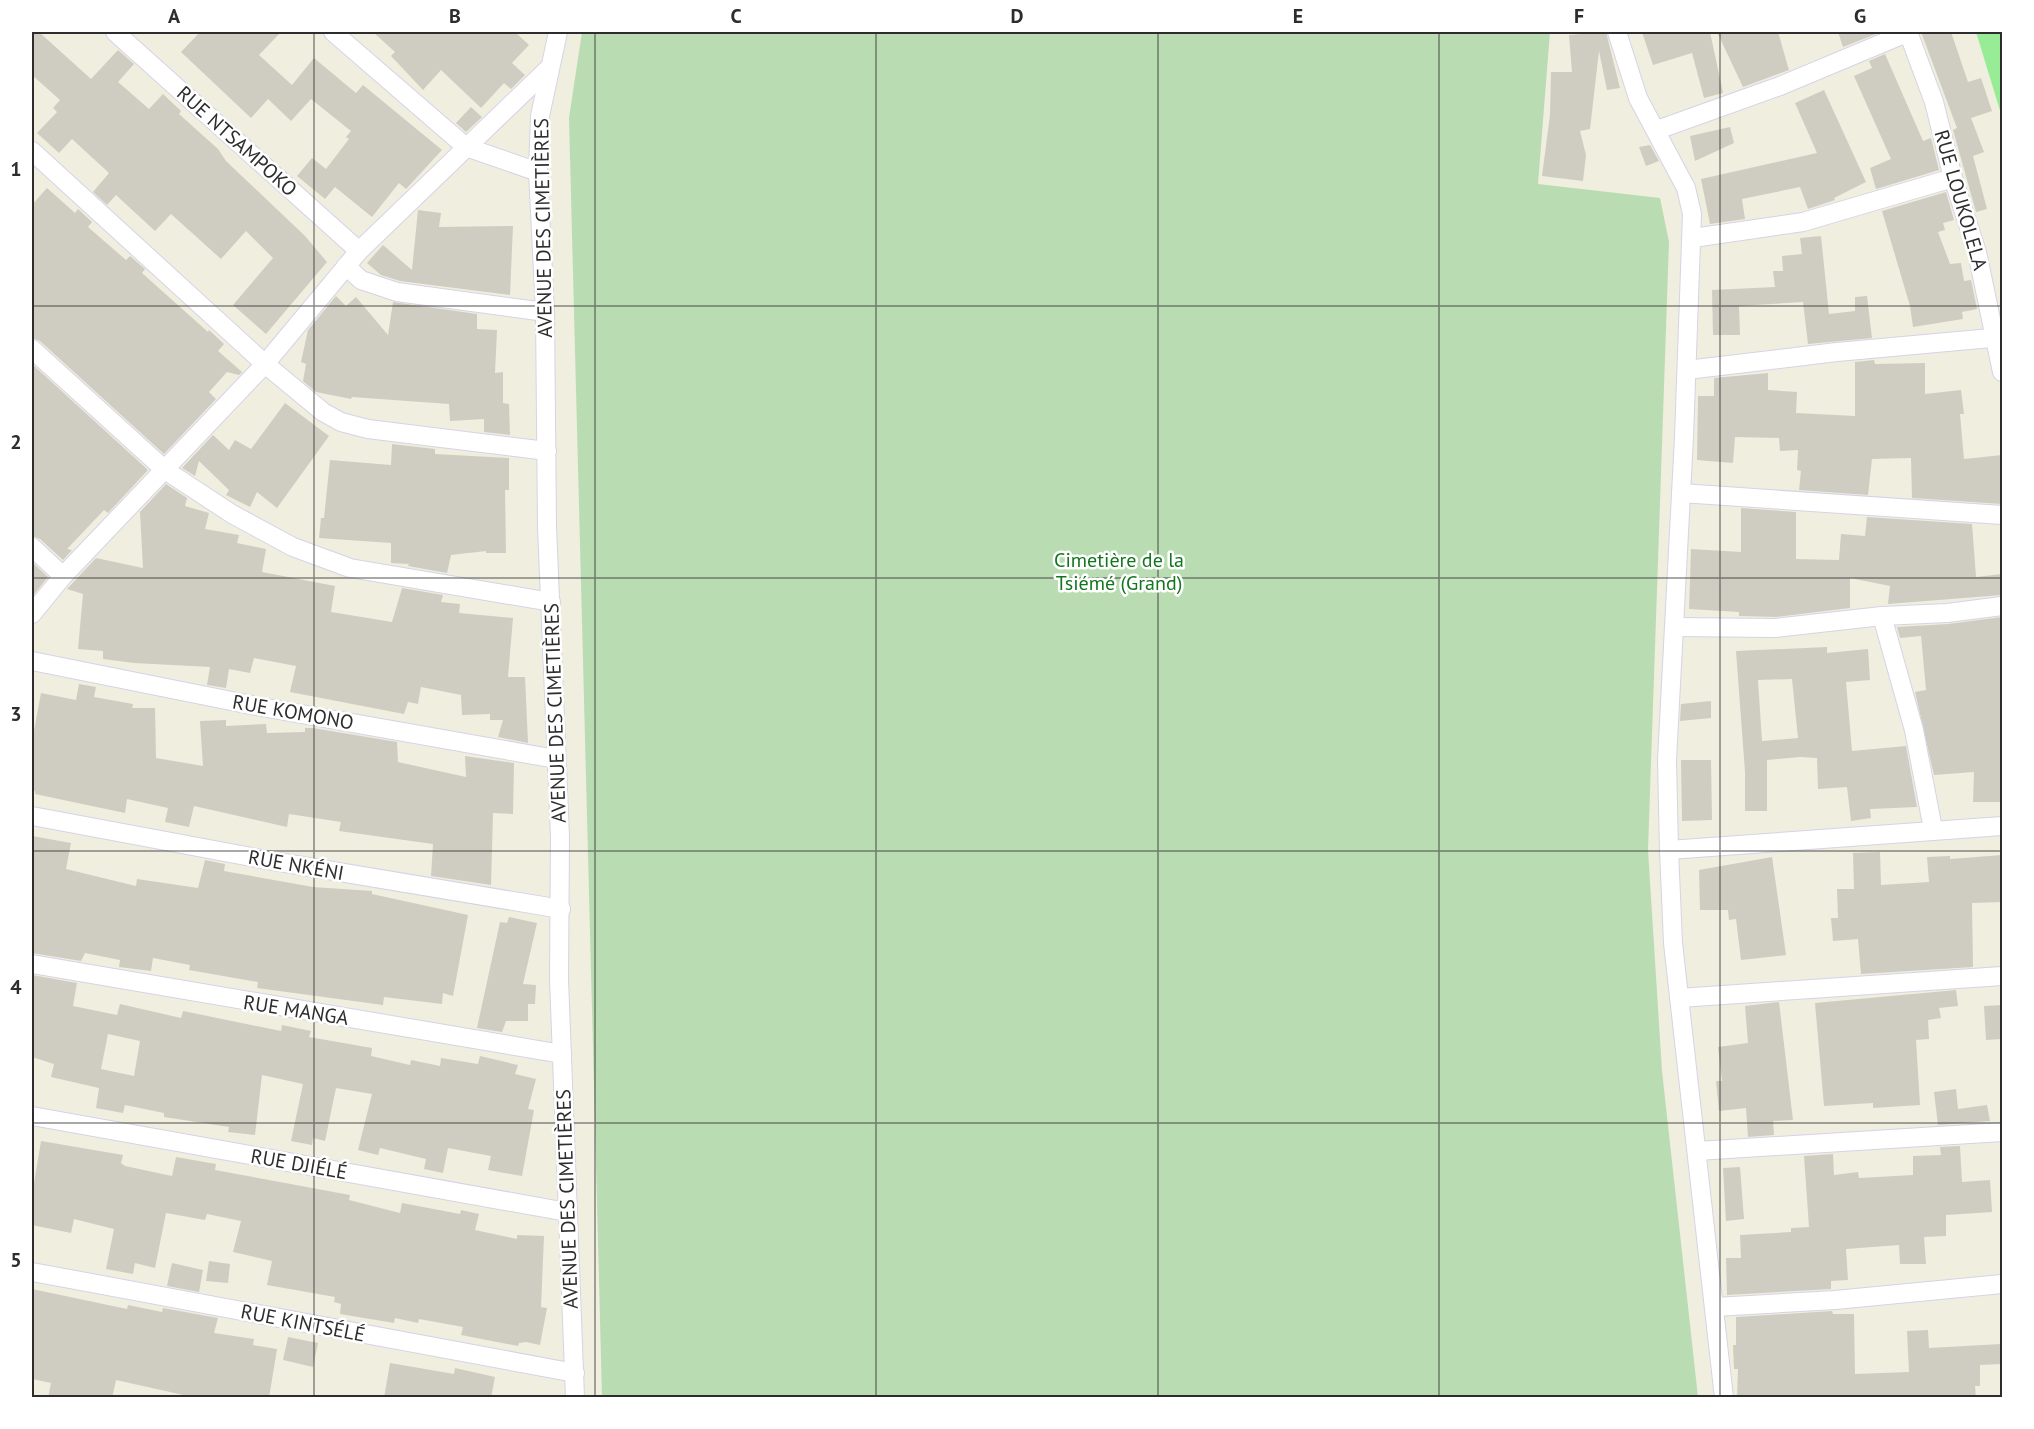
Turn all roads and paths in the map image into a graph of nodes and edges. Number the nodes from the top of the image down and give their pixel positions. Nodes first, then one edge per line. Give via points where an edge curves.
1 (115, 32) edge
2 (333, 32) edge
3 (558, 32) edge
4 (1617, 32) edge
5 (1908, 32) edge
6 (548, 69) junction
7 (1657, 130) junction
8 (466, 147) junction
9 (32, 151) edge
10 (538, 172) junction
11 (1953, 178) junction
12 (1693, 238) junction
13 (359, 252) junction
14 (346, 266) junction
15 (545, 312) junction
16 (2000, 338) edge
17 (32, 349) edge
18 (265, 364) junction
19 (1687, 370) junction
20 (2002, 372) edge
21 (547, 451) junction
22 (165, 470) junction
23 (1681, 493) junction
24 (2002, 515) edge
25 (32, 547) edge
26 (63, 576) junction
27 (552, 602) junction
28 (2002, 606) edge
29 (32, 614) edge
30 (1882, 616) junction
31 (1674, 627) junction
32 (32, 662) edge
33 (556, 759) junction
34 (32, 816) edge
35 (2002, 826) edge
36 (1934, 830) junction
37 (1669, 850) junction
38 (561, 909) junction
39 (32, 964) edge
40 (2002, 976) edge
41 (1679, 998) junction
42 (562, 1053) junction
43 (32, 1116) edge
44 (2002, 1132) edge
45 (1697, 1151) junction
46 (567, 1212) junction
47 (32, 1272) edge
48 (2002, 1284) edge
49 (1715, 1307) junction
50 (575, 1374) junction
51 (575, 1398) edge
52 (1724, 1398) edge

1 - 13 street, RUE NTSAMPOKO
2 - 8 street
3 - 6 street, AVENUE DES CIMETIÈRES
4 - 7 street via 1638,98
5 - 7 street via 1780,86
5 - 11 street, RUE LOUKOLELA via 1934,102
6 - 8 street
6 - 10 street, AVENUE DES CIMETIÈRES via 539,125
7 - 12 street via 1686,188
8 - 10 street
8 - 13 street
9 - 18 street
10 - 15 street, AVENUE DES CIMETIÈRES
11 - 12 street via 1803,222
11 - 16 street, RUE LOUKOLELA
12 - 19 street
13 - 14 street
14 - 15 street via 361,280 397,292
14 - 18 street
15 - 21 street, AVENUE DES CIMETIÈRES
16 - 19 street
16 - 20 street, RUE LOUKOLELA
17 - 22 street
18 - 21 street via 322,412 341,422 368,429
18 - 22 street
19 - 23 street
21 - 27 street, AVENUE DES CIMETIÈRES
22 - 26 street
22 - 27 street via 272,536 350,568
23 - 24 street
23 - 31 street
25 - 26 street
26 - 29 street
27 - 33 street, AVENUE DES CIMETIÈRES
28 - 30 street
30 - 31 street via 1775,628
30 - 36 street via 1914,729
31 - 37 street via 1667,760
32 - 33 street, RUE KOMONO
33 - 38 street, AVENUE DES CIMETIÈRES
34 - 38 street, RUE NKÉNI
35 - 36 street
36 - 37 street
37 - 41 street
38 - 42 street, AVENUE DES CIMETIÈRES
39 - 42 street, RUE MANGA
40 - 41 street
41 - 45 street
42 - 46 street, AVENUE DES CIMETIÈRES
43 - 46 street, RUE DJIÉLÉ
44 - 45 street
45 - 49 street
46 - 50 street, AVENUE DES CIMETIÈRES
47 - 50 street, RUE KINTSÉLÉ
48 - 49 street
49 - 52 street
50 - 51 street, AVENUE DES CIMETIÈRES

